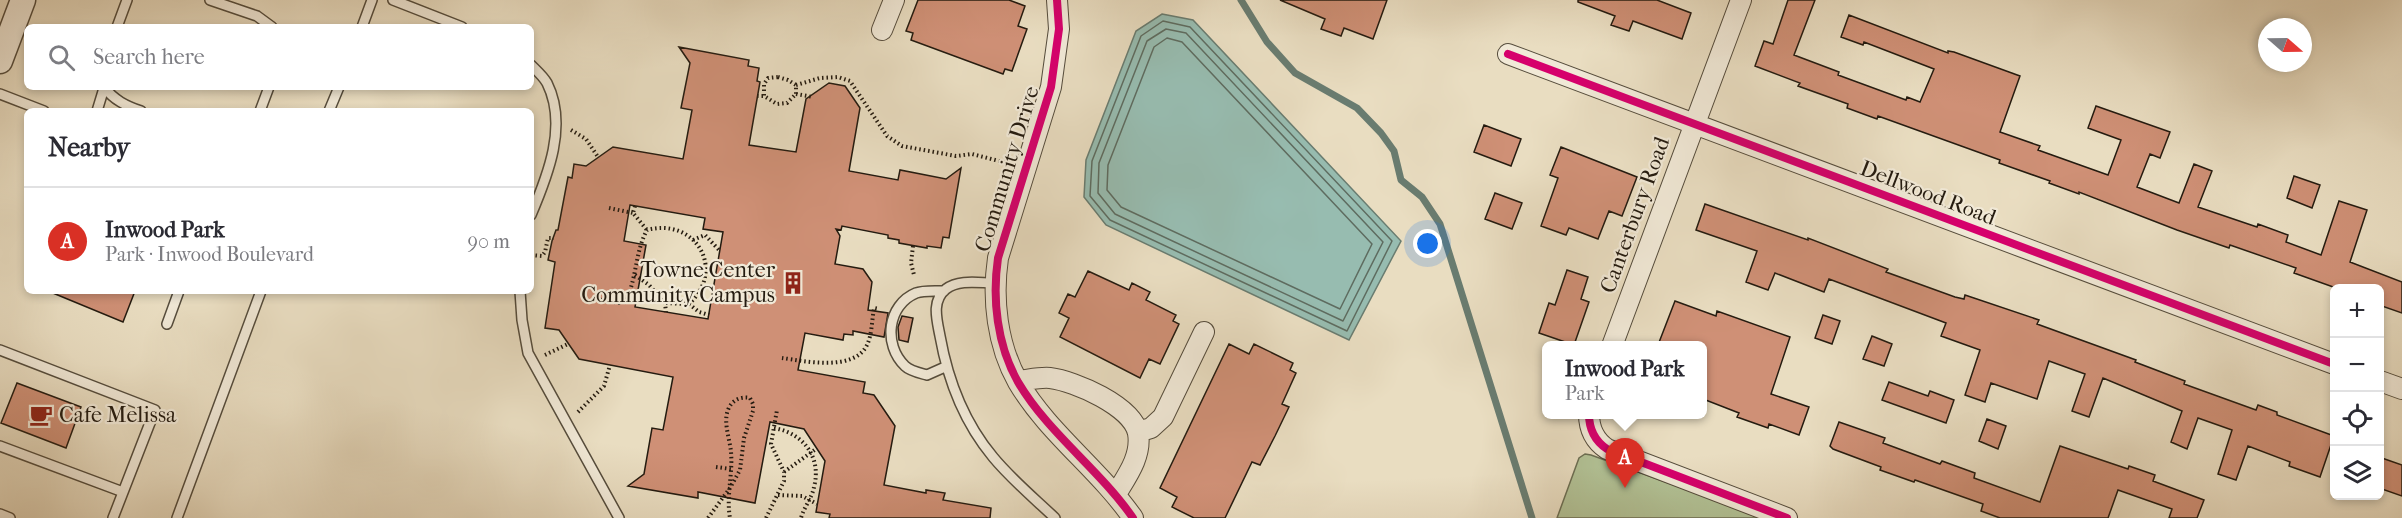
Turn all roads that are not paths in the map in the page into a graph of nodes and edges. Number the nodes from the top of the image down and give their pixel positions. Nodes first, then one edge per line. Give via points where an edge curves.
1 (23, 0) edge
2 (127, 0) edge
3 (210, 0) edge
4 (372, 0) edge
5 (393, 0) edge
6 (894, 0) edge
7 (1057, 0) edge
8 (1741, 0) edge
9 (118, 24) edge
10 (268, 24) edge
11 (363, 24) edge
12 (454, 24) edge
13 (882, 30) dead end
14 (1508, 54) dead end
15 (0, 61) edge
16 (534, 68) edge
17 (103, 90) edge
18 (106, 90) edge
19 (268, 90) edge
20 (338, 90) edge
21 (0, 94) edge
22 (36, 108) edge
23 (98, 108) edge
24 (132, 108) edge
25 (261, 108) edge
26 (330, 108) edge
27 (1694, 124) junction
28 (534, 207) edge
29 (994, 283) junction
30 (944, 291) junction
31 (178, 294) edge
32 (260, 294) edge
33 (520, 294) edge
34 (166, 324) dead end
35 (1204, 332) dead end
36 (1613, 341) edge
37 (0, 350) edge
38 (2330, 362) edge
39 (945, 367) junction
40 (1018, 381) junction
41 (2384, 383) edge
42 (2402, 389) edge
43 (1590, 423) edge
44 (1138, 432) junction
45 (0, 446) edge
46 (123, 492) junction
47 (1116, 494) junction
48 (0, 514) edge
49 (10, 518) edge
50 (113, 518) edge
51 (177, 518) edge
52 (619, 518) edge
53 (1055, 518) edge
54 (1133, 518) edge
55 (1787, 518) edge

1 - 15 street
2 - 9 lane
3 - 10 lane via 257,16
4 - 11 lane
5 - 12 lane
6 - 13 street
7 - 29 street, Community Drive via 1059,29 1051,87 998,258
8 - 27 street, Canterbury Road
14 - 27 street, Dellwood Road
16 - 28 lane via 546,82 556,117 554,152
17 - 23 lane
18 - 24 lane
19 - 25 lane
20 - 26 lane
21 - 22 lane
27 - 36 street, Canterbury Road
27 - 38 street, Dellwood Road
29 - 30 lane via 957,283
29 - 40 street, Community Drive via 1001,342
30 - 39 lane via 935,307
30 - 39 lane via 917,292 896,307 890,331 893,350 906,368 927,375
31 - 34 lane
32 - 51 lane
33 - 52 lane via 528,353
35 - 44 street via 1163,417 1151,428
37 - 46 lane via 155,410
39 - 53 lane via 970,425 993,457
40 - 44 street via 1049,378 1079,387 1115,405
40 - 47 street, Community Drive via 1044,416
41 - 42 street
43 - 55 street via 1602,446 1620,456
44 - 47 street via 1135,462
45 - 46 lane
46 - 50 lane
47 - 54 street, Community Drive
48 - 49 lane

